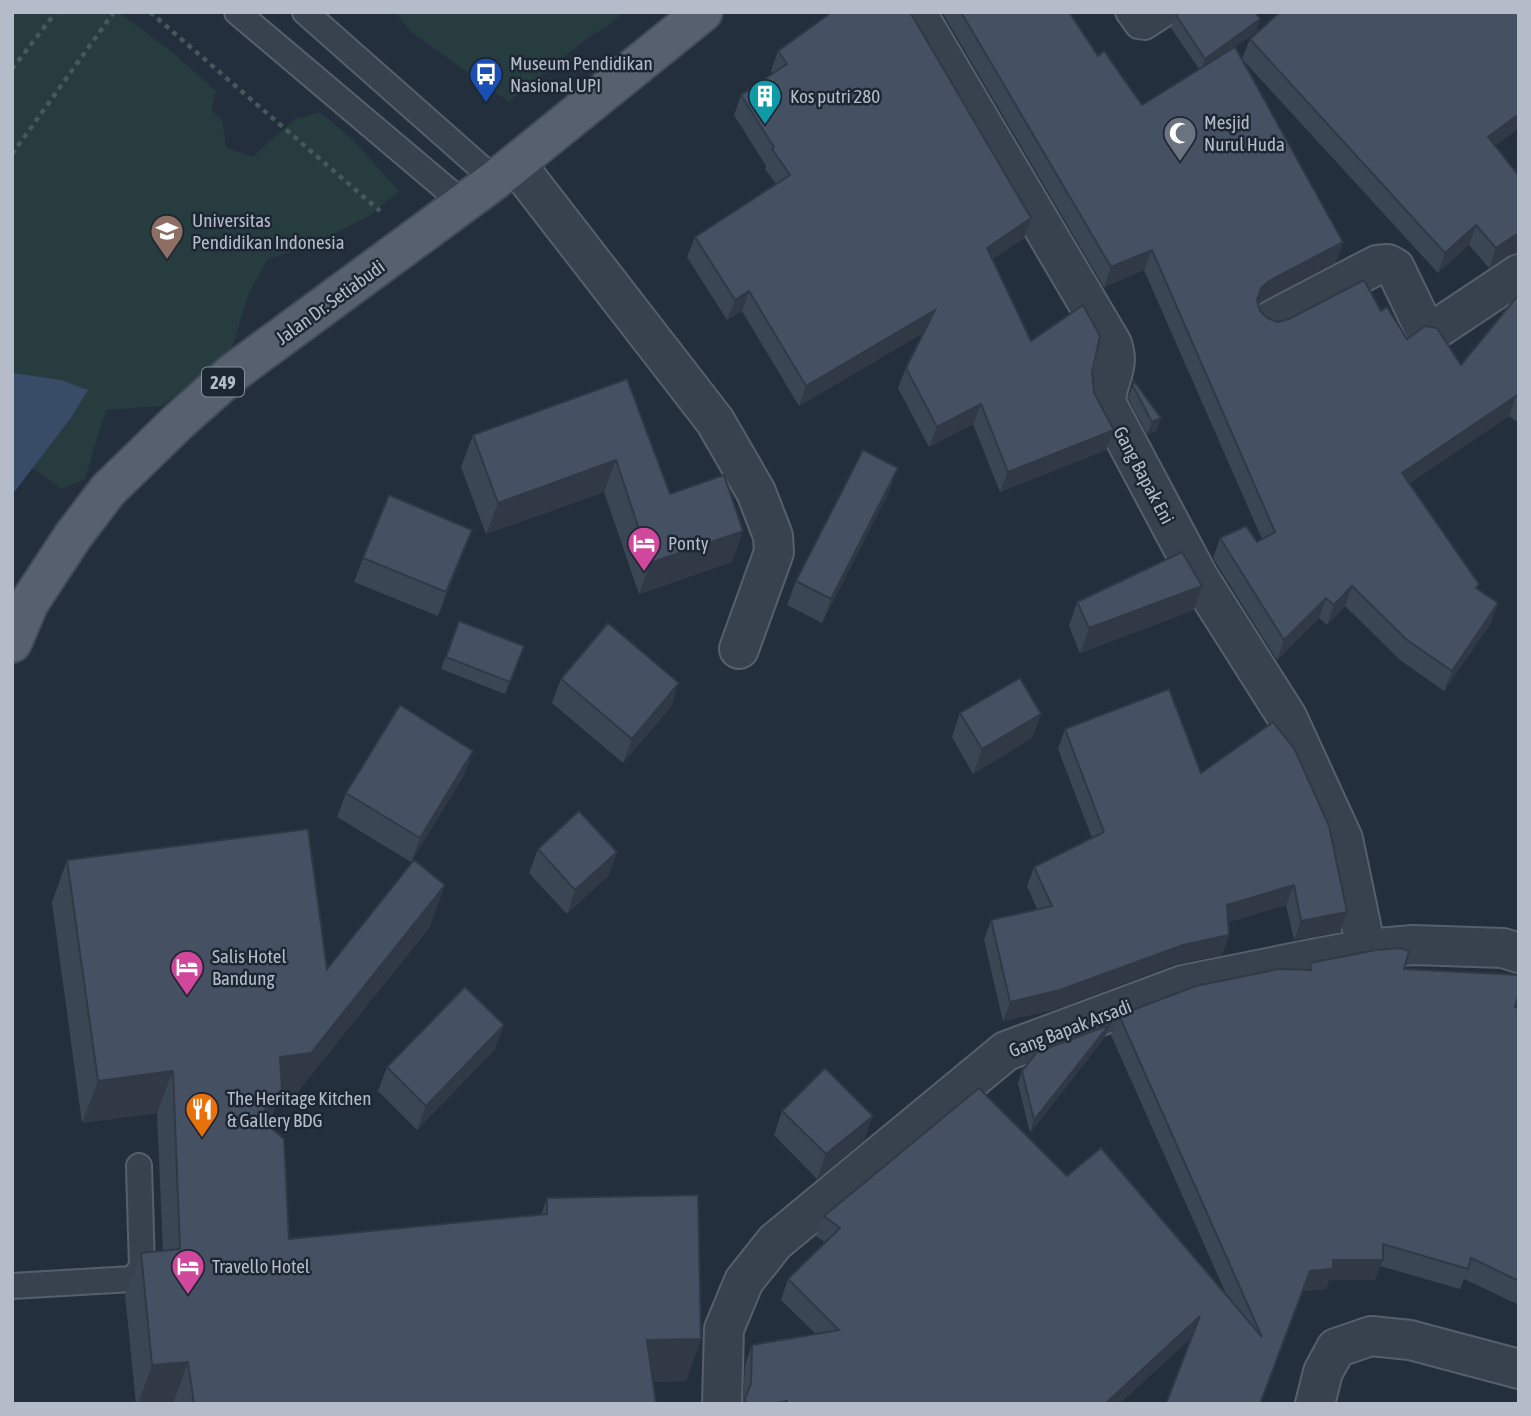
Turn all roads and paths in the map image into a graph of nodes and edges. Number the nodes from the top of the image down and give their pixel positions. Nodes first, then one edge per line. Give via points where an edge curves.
1 (55, 12) edge
2 (114, 12) edge
3 (150, 12) edge
4 (237, 12) edge
5 (305, 12) edge
6 (703, 12) edge
7 (916, 12) edge
8 (1128, 12) edge
9 (1168, 12) edge
10 (12, 69) edge
11 (12, 154) edge
12 (506, 172) junction
13 (464, 204) junction
14 (414, 240) junction
15 (1519, 274) edge
16 (1272, 320) edge
17 (12, 643) edge
18 (739, 649) dead end
19 (1366, 950) junction
20 (1519, 953) edge
21 (139, 1166) dead end
22 (12, 1286) edge
23 (1519, 1369) edge
24 (722, 1404) edge
25 (1315, 1404) edge

1 - 10 path
2 - 11 path
3 - 14 path
4 - 13 lane
5 - 12 lane
6 - 12 main road, Jalan Dr. Setiabudi / 249
7 - 19 street, Gang Bapak Eni via 1112,344 1117,357 1106,403 1199,578 1287,717 1343,839
8 - 9 lane via 1138,26 1145,27
12 - 13 main road, Jalan Dr. Setiabudi / 249
12 - 18 street via 715,421 756,492 773,536 774,552
13 - 14 main road, Jalan Dr. Setiabudi / 249
14 - 17 main road, Jalan Dr. Setiabudi / 249 via 234,372 108,490 29,603
15 - 16 street via 1438,328 1422,324 1395,268 1388,264 1377,265
19 - 20 street, Gang Bapak Arsadi via 1413,946 1503,948
19 - 24 street, Gang Bapak Arsadi via 1183,985 1006,1051 775,1242 744,1281 724,1329
21 - 22 lane via 142,1268 132,1279
23 - 25 street via 1410,1340 1371,1336 1336,1348 1323,1372

